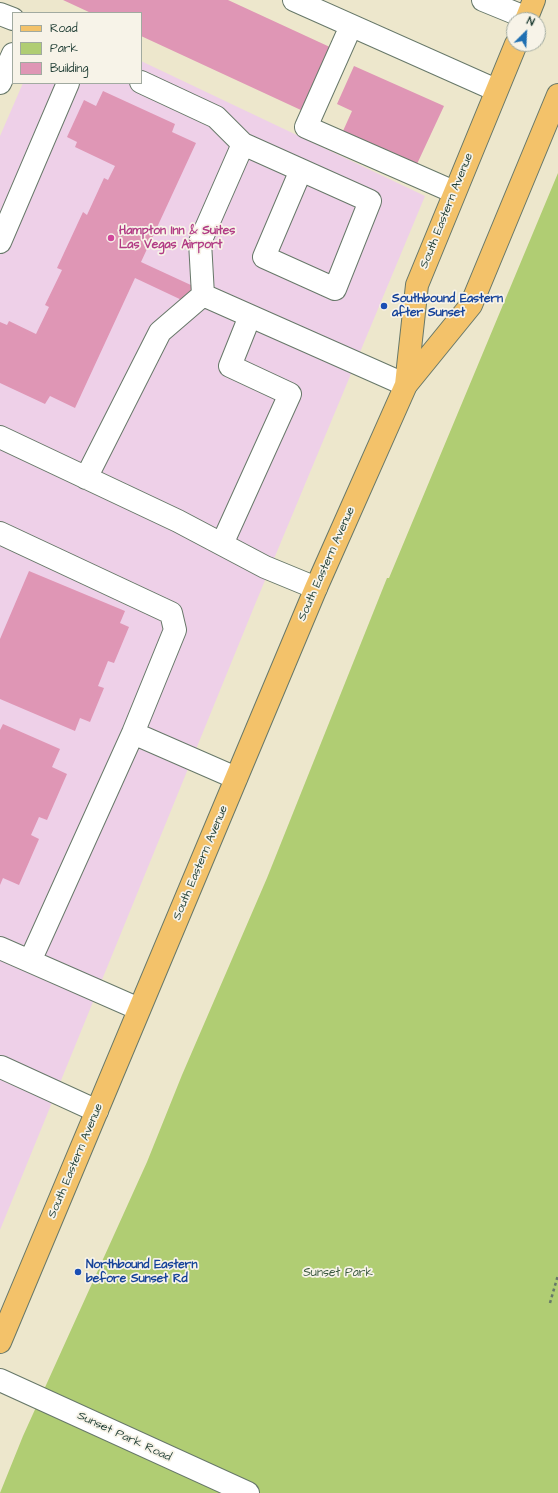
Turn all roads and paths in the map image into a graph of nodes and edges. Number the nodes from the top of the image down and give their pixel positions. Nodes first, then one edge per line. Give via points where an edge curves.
1 (295, 0) edge
2 (483, 0) edge
3 (525, 12) edge
4 (0, 14) edge
5 (12, 19) edge
6 (351, 26) junction
7 (513, 52) edge
8 (12, 56) edge
9 (142, 82) edge
10 (0, 83) edge
11 (68, 84) edge
12 (496, 90) junction
13 (558, 95) edge
14 (243, 144) junction
15 (301, 170) junction
16 (454, 192) junction
17 (0, 242) edge
18 (203, 295) junction
19 (250, 316) junction
20 (406, 385) junction
21 (0, 438) edge
22 (86, 478) junction
23 (0, 533) edge
24 (222, 544) junction
25 (316, 588) junction
26 (133, 733) junction
27 (236, 778) junction
28 (0, 948) edge
29 (30, 961) junction
30 (140, 1009) junction
31 (0, 1066) edge
32 (97, 1111) junction
33 (558, 1276) edge
34 (550, 1303) dead end
35 (0, 1342) edge
36 (0, 1380) edge
37 (248, 1493) edge

1 - 6 street
2 - 3 street
4 - 5 street
6 - 12 street
6 - 16 street via 306,127
7 - 12 main road, South Eastern Avenue
8 - 10 street
9 - 14 street via 216,117
11 - 17 street
12 - 16 main road, South Eastern Avenue
13 - 20 main road, South Eastern Avenue via 471,305
14 - 15 street
14 - 18 street via 200,242
15 - 15 street via 370,201 335,289 264,257
16 - 20 main road, South Eastern Avenue via 416,285
18 - 19 street
18 - 22 street via 160,332
19 - 20 street
19 - 24 street via 230,366 290,394
20 - 25 main road, South Eastern Avenue
21 - 22 street
22 - 24 street
23 - 26 street via 171,613 175,630
24 - 25 street via 265,567
25 - 27 main road, South Eastern Avenue
26 - 27 street
26 - 29 street
27 - 30 main road, South Eastern Avenue
28 - 29 street
29 - 30 street
30 - 32 main road, South Eastern Avenue
31 - 32 street
32 - 35 main road, South Eastern Avenue
33 - 34 path
36 - 37 street, Sunset Park Road

